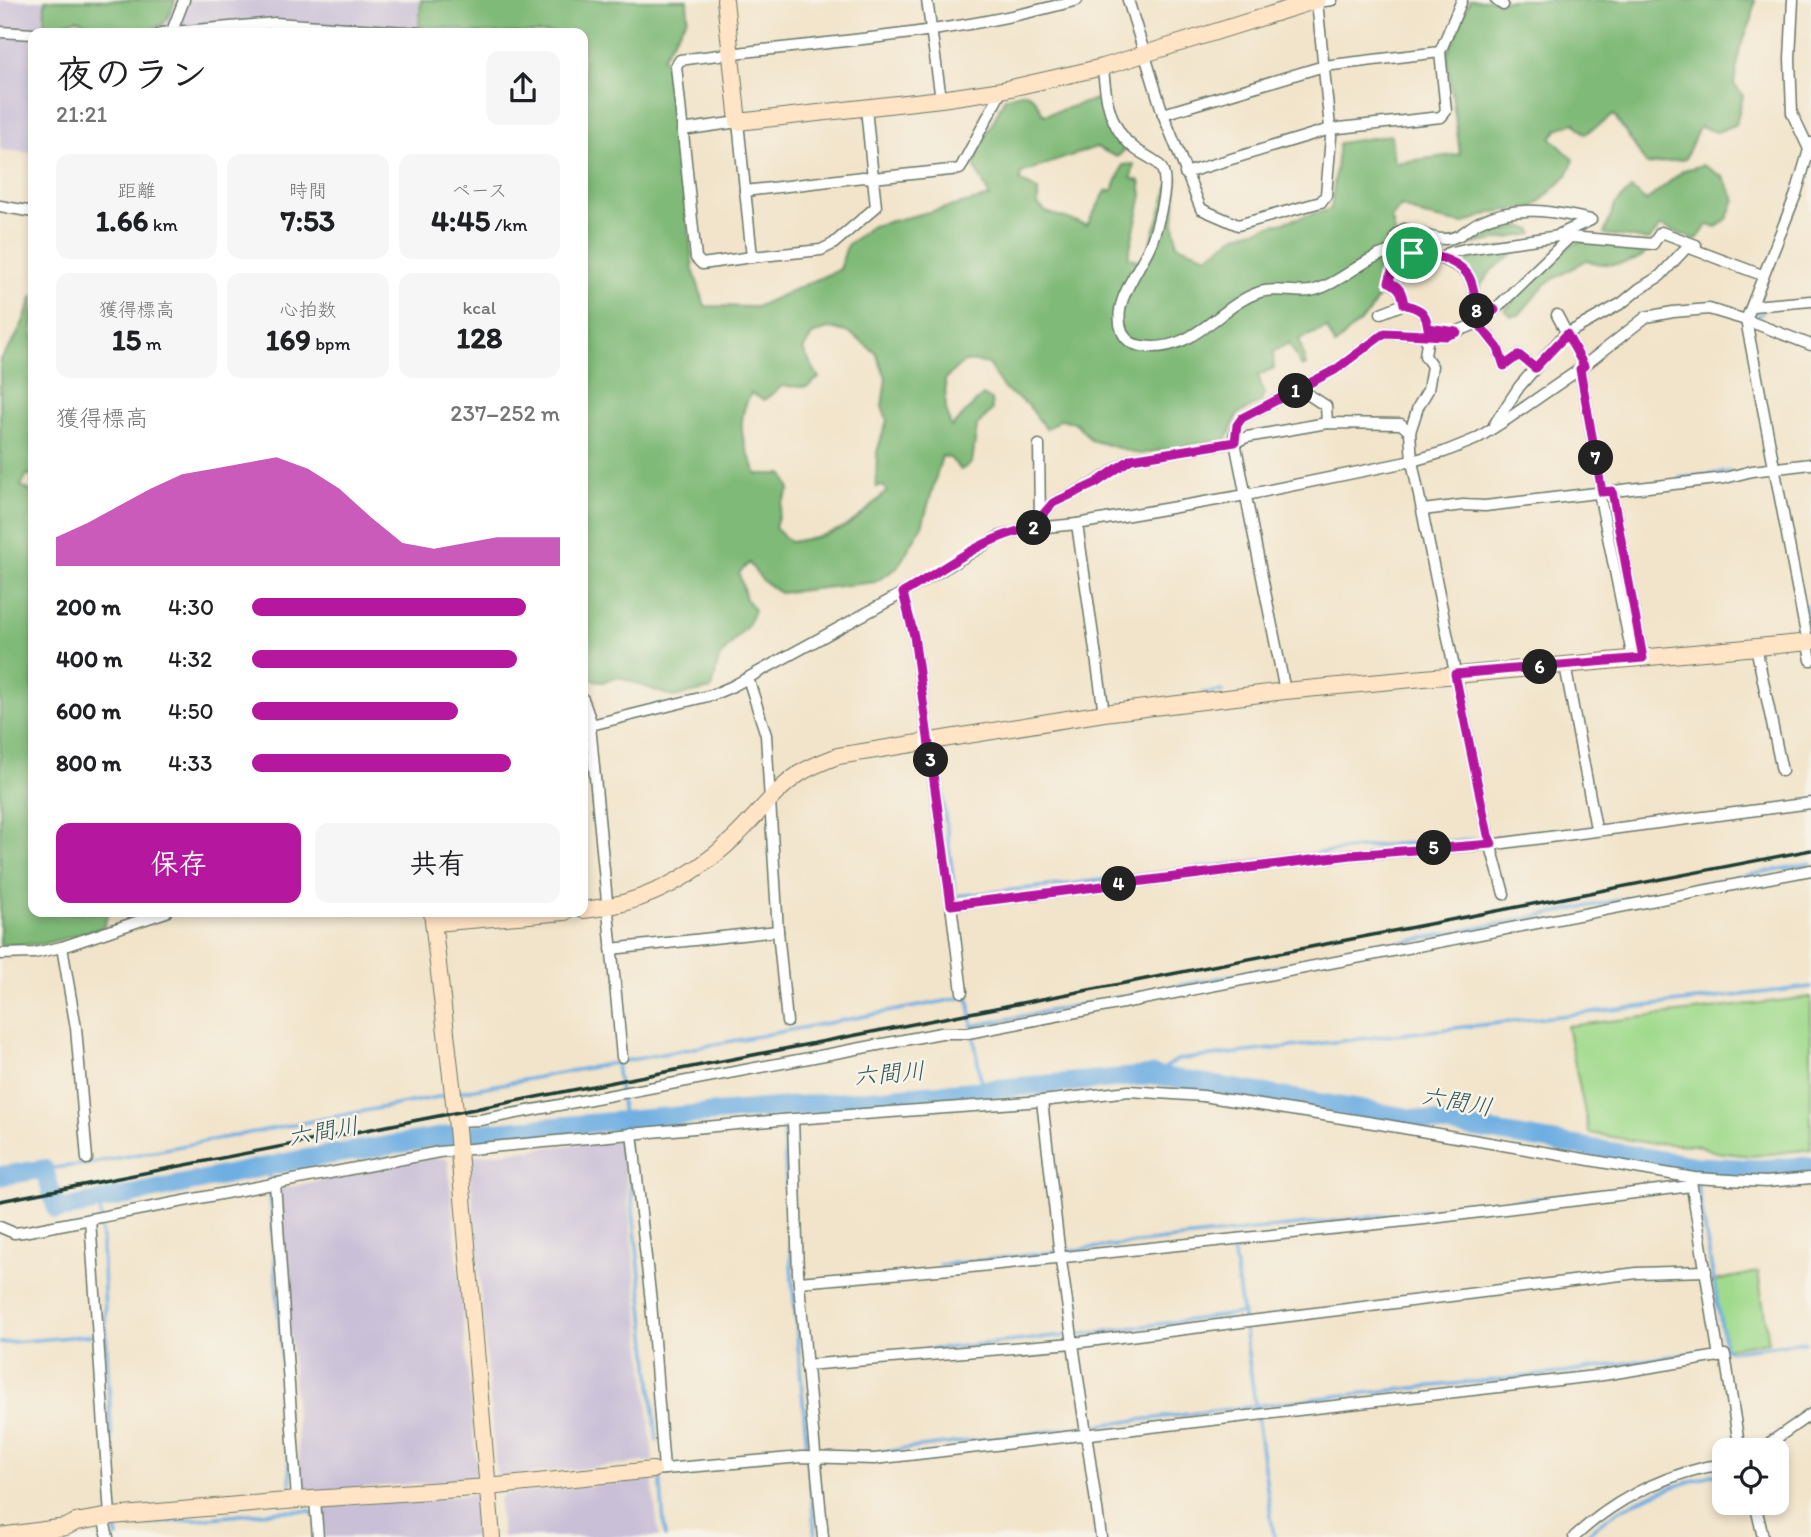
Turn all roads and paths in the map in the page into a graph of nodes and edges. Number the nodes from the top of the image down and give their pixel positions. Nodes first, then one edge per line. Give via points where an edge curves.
1 (184, 0) edge
2 (724, 0) edge
3 (927, 0) edge
4 (1077, 0) edge
5 (1128, 0) edge
6 (1462, 0) edge
7 (1793, 0) edge
8 (1322, 1) edge
9 (169, 28) edge
10 (215, 28) edge
11 (348, 28) edge
12 (931, 30) junction
13 (0, 32) edge
14 (28, 34) edge
15 (1440, 52) junction
16 (730, 53) junction
17 (1144, 54) junction
18 (1324, 66) junction
19 (1103, 67) junction
20 (1002, 90) junction
21 (941, 99) junction
22 (866, 107) junction
23 (1163, 114) junction
24 (738, 122) junction
25 (1330, 129) junction
26 (682, 130) junction
27 (1810, 146) edge
28 (1808, 165) edge
29 (1185, 173) junction
30 (873, 178) junction
31 (745, 191) junction
32 (0, 206) edge
33 (28, 211) edge
34 (1559, 236) junction
35 (1571, 236) junction
36 (1394, 250) junction
37 (1412, 253) junction
38 (752, 257) junction
39 (1442, 259) junction
40 (1763, 272) junction
41 (1811, 302) edge
42 (1404, 304) junction
43 (1752, 306) junction
44 (1495, 310) junction
45 (1381, 313) dead end
46 (1557, 315) dead end
47 (1746, 320) junction
48 (1478, 323) junction
49 (1457, 332) junction
50 (1567, 334) junction
51 (1428, 335) junction
52 (1811, 345) edge
53 (1582, 367) junction
54 (1535, 368) junction
55 (1300, 389) junction
56 (1327, 422) junction
57 (1490, 430) junction
58 (1410, 432) junction
59 (1235, 442) junction
60 (1040, 445) dead end
61 (1412, 461) junction
62 (1811, 464) edge
63 (1773, 468) junction
64 (1605, 492) junction
65 (1246, 495) junction
66 (1423, 510) junction
67 (1040, 523) junction
68 (1077, 524) junction
69 (903, 593) junction
70 (1809, 642) edge
71 (1756, 647) junction
72 (1637, 654) junction
73 (1811, 660) edge
74 (1565, 665) junction
75 (1455, 670) junction
76 (748, 678) junction
77 (1284, 687) junction
78 (1103, 708) junction
79 (588, 726) edge
80 (933, 740) junction
81 (1782, 771) dead end
82 (769, 802) junction
83 (1811, 803) edge
84 (1595, 823) dead end
85 (1490, 840) junction
86 (1811, 870) edge
87 (1504, 894) dead end
88 (955, 905) junction
89 (607, 907) junction
90 (588, 909) edge
91 (151, 917) edge
92 (433, 917) edge
93 (778, 931) junction
94 (62, 947) junction
95 (611, 949) junction
96 (0, 954) edge
97 (962, 992) dead end
98 (787, 1022) dead end
99 (622, 1057) dead end
100 (1042, 1101) junction
101 (786, 1120) junction
102 (627, 1134) junction
103 (457, 1136) junction
104 (87, 1159) dead end
105 (1811, 1178) edge
106 (1693, 1181) junction
107 (275, 1182) junction
108 (96, 1218) junction
109 (0, 1227) edge
110 (1060, 1252) junction
111 (1706, 1271) junction
112 (799, 1279) junction
113 (1073, 1343) junction
114 (1718, 1351) junction
115 (806, 1364) junction
116 (1811, 1414) edge
117 (1086, 1430) junction
118 (1739, 1438) edge
119 (1777, 1438) edge
120 (810, 1457) junction
121 (1712, 1466) edge
122 (660, 1469) junction
123 (488, 1488) junction
124 (297, 1500) junction
125 (315, 1500) junction
126 (1758, 1515) edge
127 (112, 1516) junction
128 (0, 1536) edge
129 (108, 1537) edge
130 (318, 1537) edge
131 (492, 1537) edge
132 (824, 1537) edge
133 (1101, 1537) edge
134 (1574, 1537) edge
135 (1763, 1537) edge

1 - 9 street
2 - 16 street
3 - 12 street
4 - 12 street
5 - 17 street
6 - 15 street
7 - 27 street via 1792,113
8 - 17 street
8 - 18 street
10 - 11 street via 275,23
12 - 16 street
12 - 21 street
13 - 14 street
15 - 18 street
15 - 25 street via 1446,111 1441,117
16 - 24 street
16 - 26 street via 680,60 676,66
17 - 19 street
17 - 23 street
18 - 23 street
18 - 25 street
19 - 20 street
19 - 36 street via 1112,118 1133,148 1158,163 1164,177 1151,245 1120,310 1122,332 1132,344 1149,347 1182,341 1249,296 1269,290 1316,290
20 - 21 street
20 - 30 street via 960,169
21 - 22 street
22 - 24 street
22 - 30 street
23 - 29 street
24 - 26 street
24 - 31 street
25 - 29 street
25 - 29 street via 1326,195 1321,202 1238,225 1201,208
26 - 38 street via 696,258 702,264
27 - 28 street
28 - 40 street
30 - 31 street
30 - 38 street via 876,207 832,244 821,250
31 - 38 street
32 - 33 street
34 - 35 street
34 - 36 street via 1591,220 1520,210 1496,215 1450,239 1404,229 1396,236
34 - 39 street via 1465,249
35 - 40 street via 1653,244 1661,232
35 - 44 street
36 - 37 street
37 - 39 street
37 - 42 street via 1390,273 1389,282 1402,292
39 - 44 street via 1467,274 1478,315 1490,307
40 - 43 street
40 - 50 street via 1687,247 1660,276
41 - 43 street
42 - 45 street
42 - 49 street via 1422,310 1428,328
43 - 47 street
44 - 48 street
46 - 50 street
47 - 52 street
47 - 53 street via 1709,309 1646,317
47 - 63 street
48 - 49 street
48 - 54 street via 1498,348 1504,366 1519,355
49 - 51 street
50 - 53 street
50 - 54 street
51 - 55 street via 1385,333
51 - 58 street via 1424,356 1432,366 1428,390
53 - 57 street
53 - 64 street
54 - 57 street
55 - 56 street via 1326,406
55 - 59 street via 1242,418
56 - 58 street via 1401,424
56 - 59 street
57 - 61 street
58 - 61 street
59 - 65 street
59 - 67 street via 1131,459 1096,483 1053,503
60 - 67 street
61 - 65 street
61 - 66 street
62 - 63 street
63 - 64 street
63 - 70 street
64 - 66 street
64 - 72 street
65 - 68 street
65 - 77 street
66 - 75 street
67 - 68 street
67 - 69 street via 998,537
68 - 78 street
69 - 76 street
69 - 80 street
70 - 71 street
70 - 73 street
71 - 72 street
71 - 81 street
72 - 74 street
74 - 75 street
74 - 84 street
75 - 77 street
75 - 85 street
76 - 79 street via 712,695
76 - 82 street via 766,735
77 - 78 street
78 - 80 street
79 - 89 street
80 - 82 street via 838,756 799,775
80 - 88 street
82 - 89 street via 702,866 655,892
82 - 93 street
83 - 85 street
85 - 87 street
85 - 88 street
86 - 103 street via 973,1032 941,1033 480,1120
88 - 97 street
89 - 90 street
89 - 95 street
91 - 94 street
92 - 103 street
93 - 95 street
93 - 98 street
94 - 96 street
94 - 104 street via 76,1028
95 - 99 street
100 - 101 street
100 - 106 street via 1129,1091 1203,1096
100 - 110 street
101 - 102 street
101 - 112 street
102 - 103 street via 489,1146
102 - 122 street via 651,1302
103 - 107 street via 439,1152
103 - 123 street
105 - 106 street
106 - 110 street via 1424,1219
106 - 111 street
107 - 108 street
107 - 124 street
108 - 109 street via 14,1233
108 - 127 street via 97,1335
110 - 112 street via 948,1269
110 - 113 street
111 - 113 street via 1637,1273
111 - 114 street
112 - 115 street
113 - 115 street
113 - 117 street
114 - 117 street via 1603,1375
114 - 118 street via 1725,1355
115 - 120 street
116 - 119 street
117 - 120 street via 874,1459
117 - 133 street
120 - 122 street
120 - 132 street
121 - 134 street via 1637,1491
122 - 123 street
123 - 125 street
123 - 131 street
124 - 125 street
124 - 127 street
125 - 130 street
126 - 135 street
127 - 128 street
127 - 129 street

